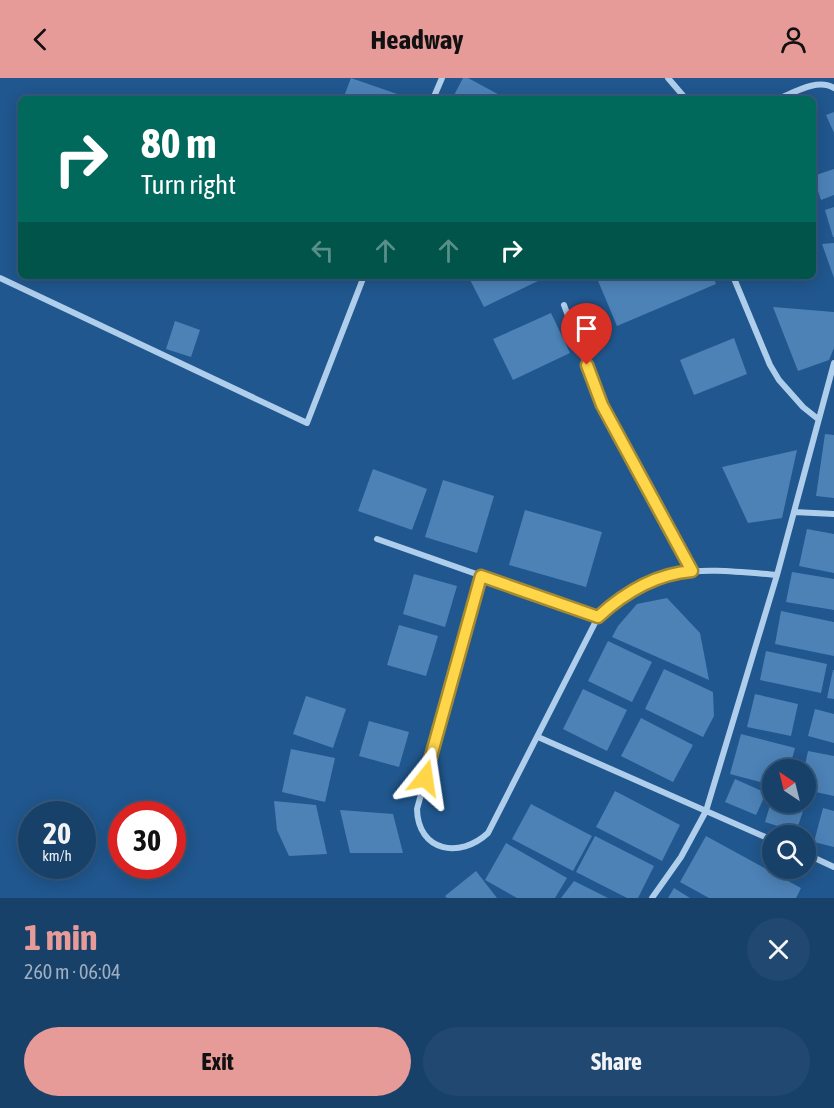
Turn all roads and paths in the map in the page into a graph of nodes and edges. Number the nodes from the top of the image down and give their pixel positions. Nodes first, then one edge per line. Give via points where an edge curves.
1 (442, 78) edge
2 (668, 78) edge
3 (818, 80) edge
4 (834, 88) edge
5 (434, 96) edge
6 (683, 96) edge
7 (784, 96) edge
8 (0, 278) edge
9 (363, 279) edge
10 (734, 279) edge
11 (564, 305) dead end
12 (834, 363) edge
13 (818, 419) junction
14 (794, 512) junction
15 (834, 514) edge
16 (377, 539) dead end
17 (692, 571) junction
18 (777, 575) junction
19 (481, 576) junction
20 (598, 617) junction
21 (538, 737) junction
22 (706, 811) junction
23 (762, 836) edge
24 (816, 859) edge
25 (834, 867) edge
26 (652, 898) edge

1 - 5 street
2 - 6 street
3 - 4 street
3 - 7 street
8 - 9 street via 307,423
10 - 13 street via 770,365 796,400
11 - 17 street via 602,405
12 - 13 street
13 - 14 street
14 - 15 street
14 - 18 street
16 - 19 street
17 - 18 street
17 - 20 street via 644,584
18 - 22 street
19 - 20 street
19 - 21 street via 418,800 419,825 428,839 443,847 459,849 489,833
20 - 21 street
21 - 22 street
22 - 23 street
22 - 26 street via 681,857
24 - 25 street

